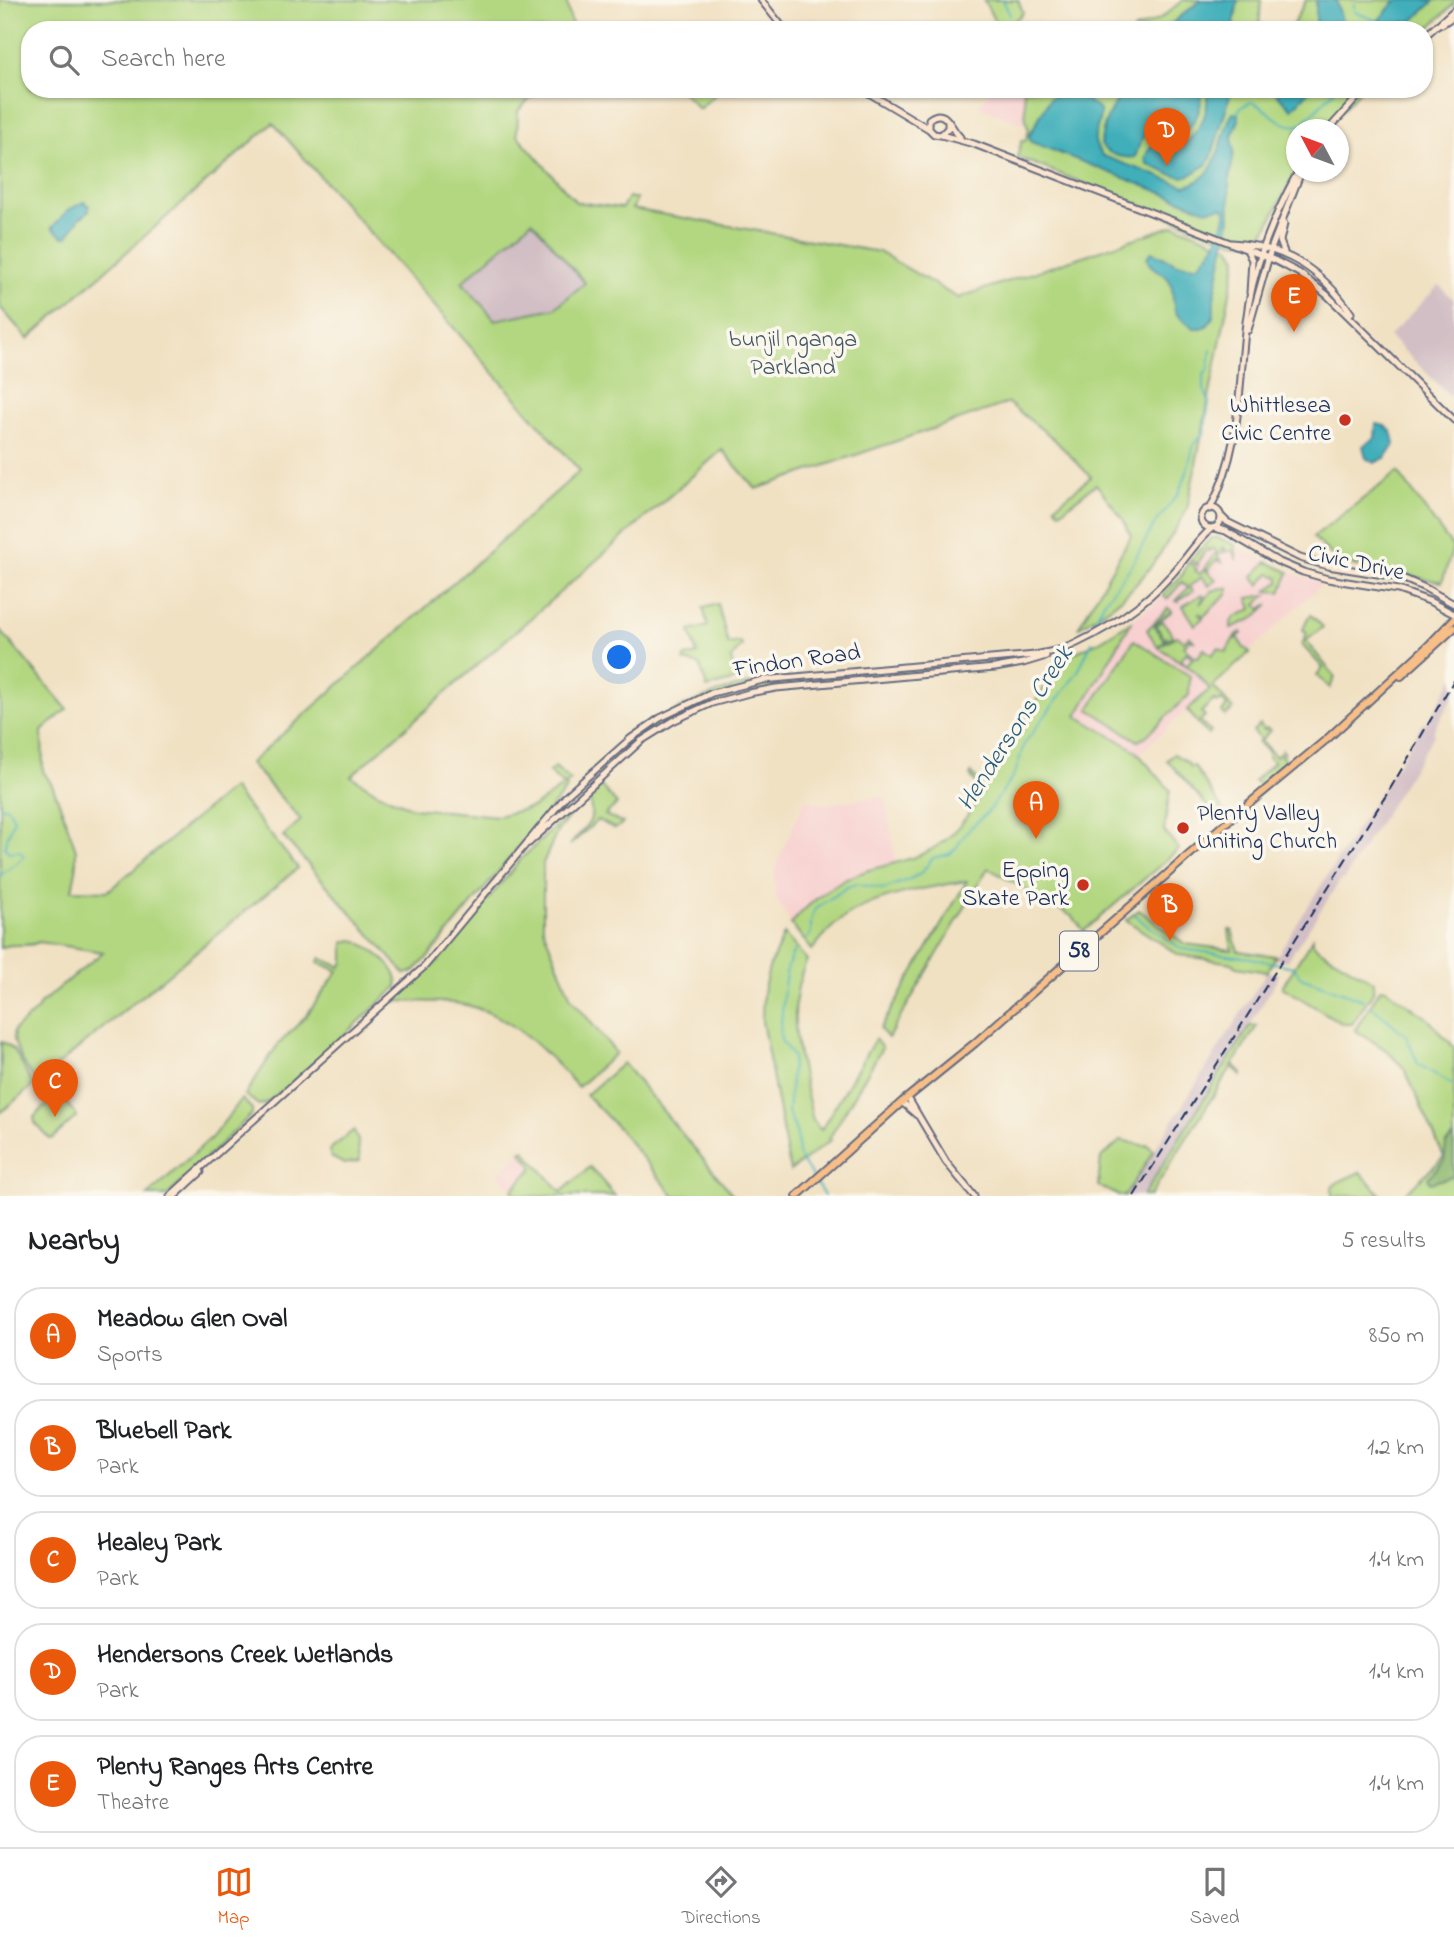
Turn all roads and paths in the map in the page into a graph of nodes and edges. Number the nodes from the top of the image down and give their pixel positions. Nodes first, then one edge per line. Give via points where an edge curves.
1 (763, 0) edge
2 (1454, 9) edge
3 (1454, 16) edge
4 (780, 21) edge
5 (1433, 30) edge
6 (1433, 31) edge
7 (878, 98) edge
8 (1357, 98) edge
9 (907, 115) junction
10 (932, 116) junction
11 (1338, 119) edge
12 (948, 121) junction
13 (929, 129) junction
14 (941, 135) junction
15 (965, 141) junction
16 (1294, 182) edge
17 (1296, 182) edge
18 (1287, 207) junction
19 (1229, 242) junction
20 (1268, 248) junction
21 (1248, 251) junction
22 (1285, 253) junction
23 (1266, 257) junction
24 (1250, 303) junction
25 (1361, 327) junction
26 (1244, 343) junction
27 (1454, 418) edge
28 (1217, 494) junction
29 (1210, 509) junction
30 (1220, 514) junction
31 (1202, 522) junction
32 (1213, 528) junction
33 (1197, 543) junction
34 (1454, 604) edge
35 (1454, 616) edge
36 (1454, 628) edge
37 (1059, 650) junction
38 (1020, 655) junction
39 (954, 662) junction
40 (1023, 663) junction
41 (956, 671) junction
42 (810, 676) junction
43 (811, 685) junction
44 (1359, 709) junction
45 (637, 733) junction
46 (643, 740) junction
47 (574, 787) junction
48 (581, 794) junction
49 (517, 855) junction
50 (906, 1101) junction
51 (219, 1151) junction
52 (170, 1196) edge
53 (175, 1196) edge
54 (797, 1196) edge
55 (974, 1196) edge

1 - 4 main road
2 - 5 main road
3 - 6 main road
7 - 9 main road
8 - 11 main road
9 - 10 main road
9 - 13 main road
10 - 12 main road via 942,114
10 - 13 main road
12 - 14 main road via 947,131
12 - 15 main road
13 - 14 main road
14 - 15 main road
15 - 19 main road
16 - 20 main road via 1280,207
17 - 18 main road
18 - 20 main road
18 - 22 main road via 1280,241
19 - 20 main road
19 - 21 main road
20 - 22 main road
20 - 23 main road
21 - 23 main road
21 - 24 main road via 1253,265
22 - 25 main road via 1324,279
23 - 24 main road
23 - 25 main road via 1312,282
23 - 26 main road
24 - 26 main road
25 - 27 main road
26 - 28 main road via 1235,439
28 - 29 main road
28 - 30 main road
29 - 30 main road
29 - 31 main road via 1202,514
30 - 32 main road via 1220,522
30 - 34 main road, Civic Drive via 1227,523 1300,558 1402,578
31 - 32 main road
31 - 33 main road, Findon Road
32 - 33 main road, Findon Road
32 - 35 main road, Civic Drive via 1301,571 1391,588 1420,597
33 - 37 main road, Findon Road via 1139,606
35 - 44 main road, 58
36 - 44 main road, 58
37 - 38 main road, Findon Road
37 - 40 main road, Findon Road
38 - 39 main road, Findon Road
38 - 40 main road
39 - 41 main road
39 - 42 main road, Findon Road
40 - 41 main road, Findon Road
41 - 43 main road, Findon Road
42 - 43 main road
42 - 45 main road, Findon Road via 763,680 723,690 681,706
43 - 46 main road, Findon Road via 749,692 712,703
44 - 50 main road, 58
45 - 46 main road
45 - 47 main road, Findon Road
46 - 48 main road, Findon Road
47 - 48 main road
47 - 49 main road, Findon Road
48 - 49 main road, Findon Road
49 - 51 main road, Findon Road via 425,966
50 - 54 main road, 58
50 - 55 main road
51 - 52 main road, Findon Road
51 - 53 main road, Findon Road

